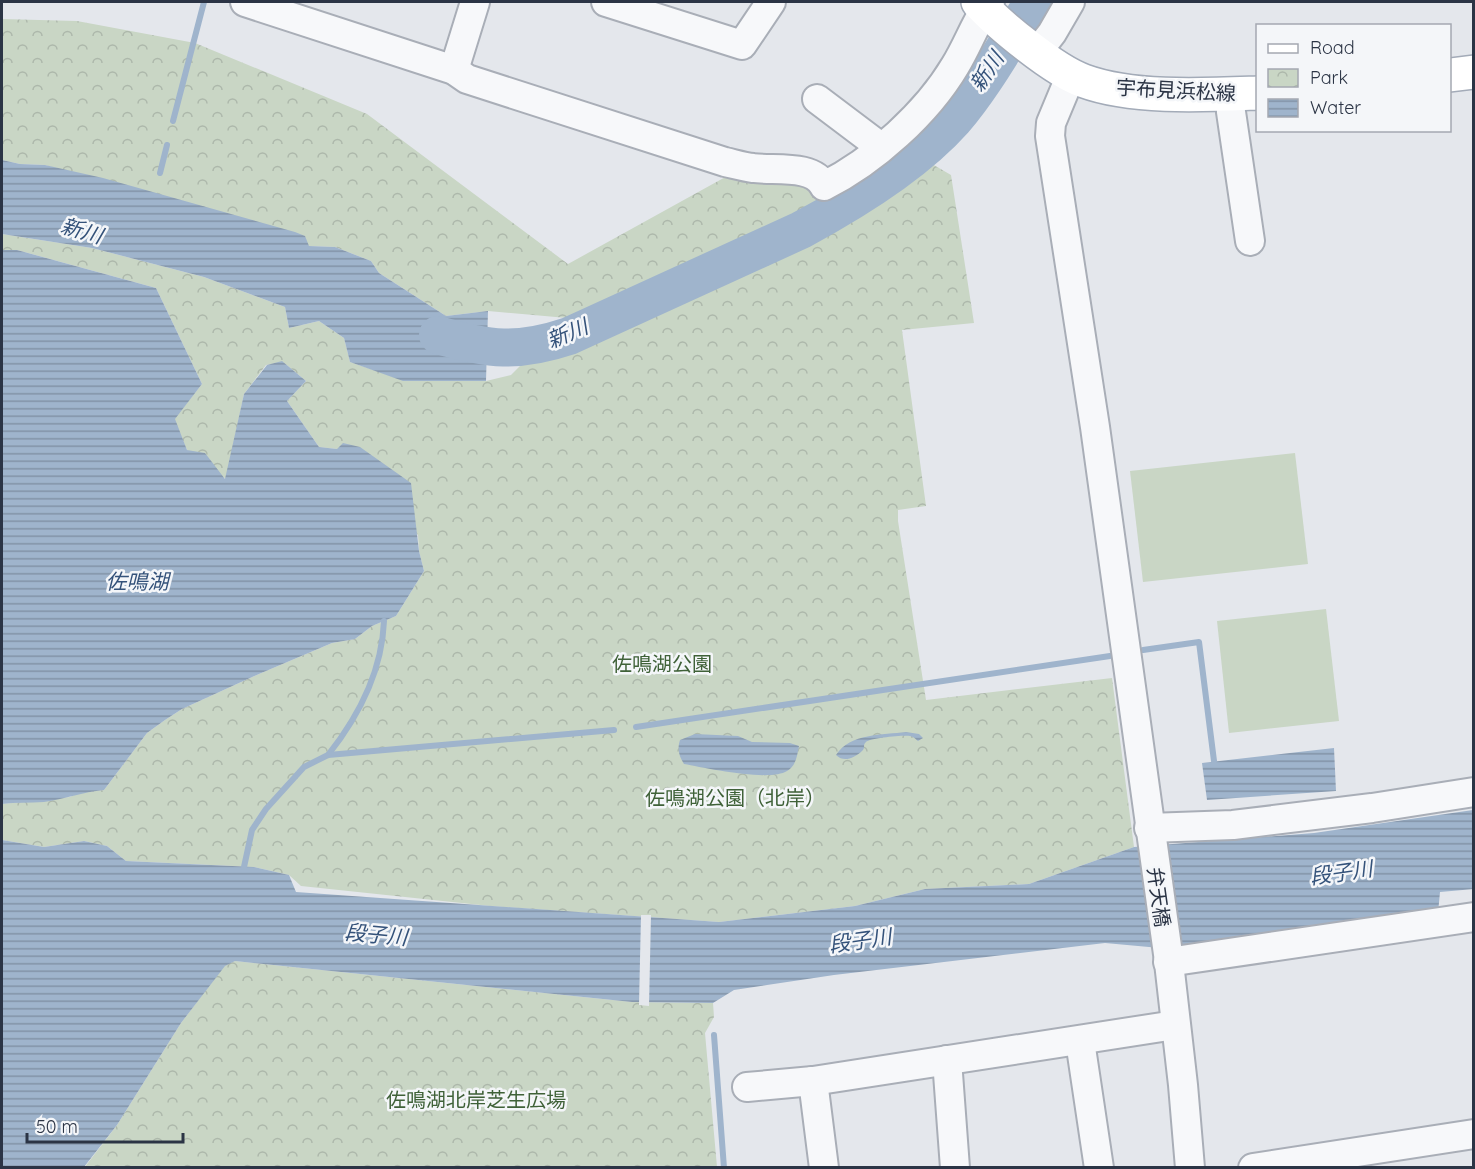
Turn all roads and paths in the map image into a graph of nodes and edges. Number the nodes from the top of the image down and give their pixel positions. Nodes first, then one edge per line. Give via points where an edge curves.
1 (245, 2) edge
2 (475, 2) edge
3 (606, 2) edge
4 (771, 2) edge
5 (1070, 2) edge
6 (987, 7) edge
7 (1034, 49) junction
8 (453, 70) junction
9 (1473, 72) edge
10 (1071, 75) junction
11 (1451, 75) edge
12 (1244, 93) edge
13 (817, 99) dead end
14 (879, 149) junction
15 (1250, 241) dead end
16 (1473, 792) edge
17 (1150, 834) junction
18 (1473, 917) edge
19 (1168, 958) junction
20 (1175, 1025) junction
21 (1080, 1041) junction
22 (947, 1060) junction
23 (813, 1081) junction
24 (747, 1087) dead end
25 (1473, 1134) edge
26 (824, 1167) edge
27 (955, 1167) edge
28 (1099, 1167) edge
29 (1184, 1167) edge
30 (1190, 1167) edge
31 (1253, 1167) edge

1 - 8 street
2 - 8 street
3 - 4 street via 742,45
5 - 7 street via 1052,33
6 - 7 main road, 宇布見浜松線
6 - 14 street via 940,88 906,127
7 - 10 main road, 宇布見浜松線
8 - 14 street via 467,80 725,162 802,172 821,180 824,186
9 - 11 main road
10 - 12 main road, 宇布見浜松線 via 1102,86 1131,90
10 - 17 street, 弁天橋 via 1051,123 1050,136 1095,427
12 - 15 street via 1231,112
13 - 14 street
16 - 17 street
17 - 19 street, 弁天橋
18 - 19 street
19 - 20 street, 弁天橋
20 - 21 street
20 - 30 street, 弁天橋
21 - 22 street
21 - 28 street
22 - 23 street
22 - 27 street
23 - 24 street
23 - 26 street
25 - 31 street
29 - 30 street

